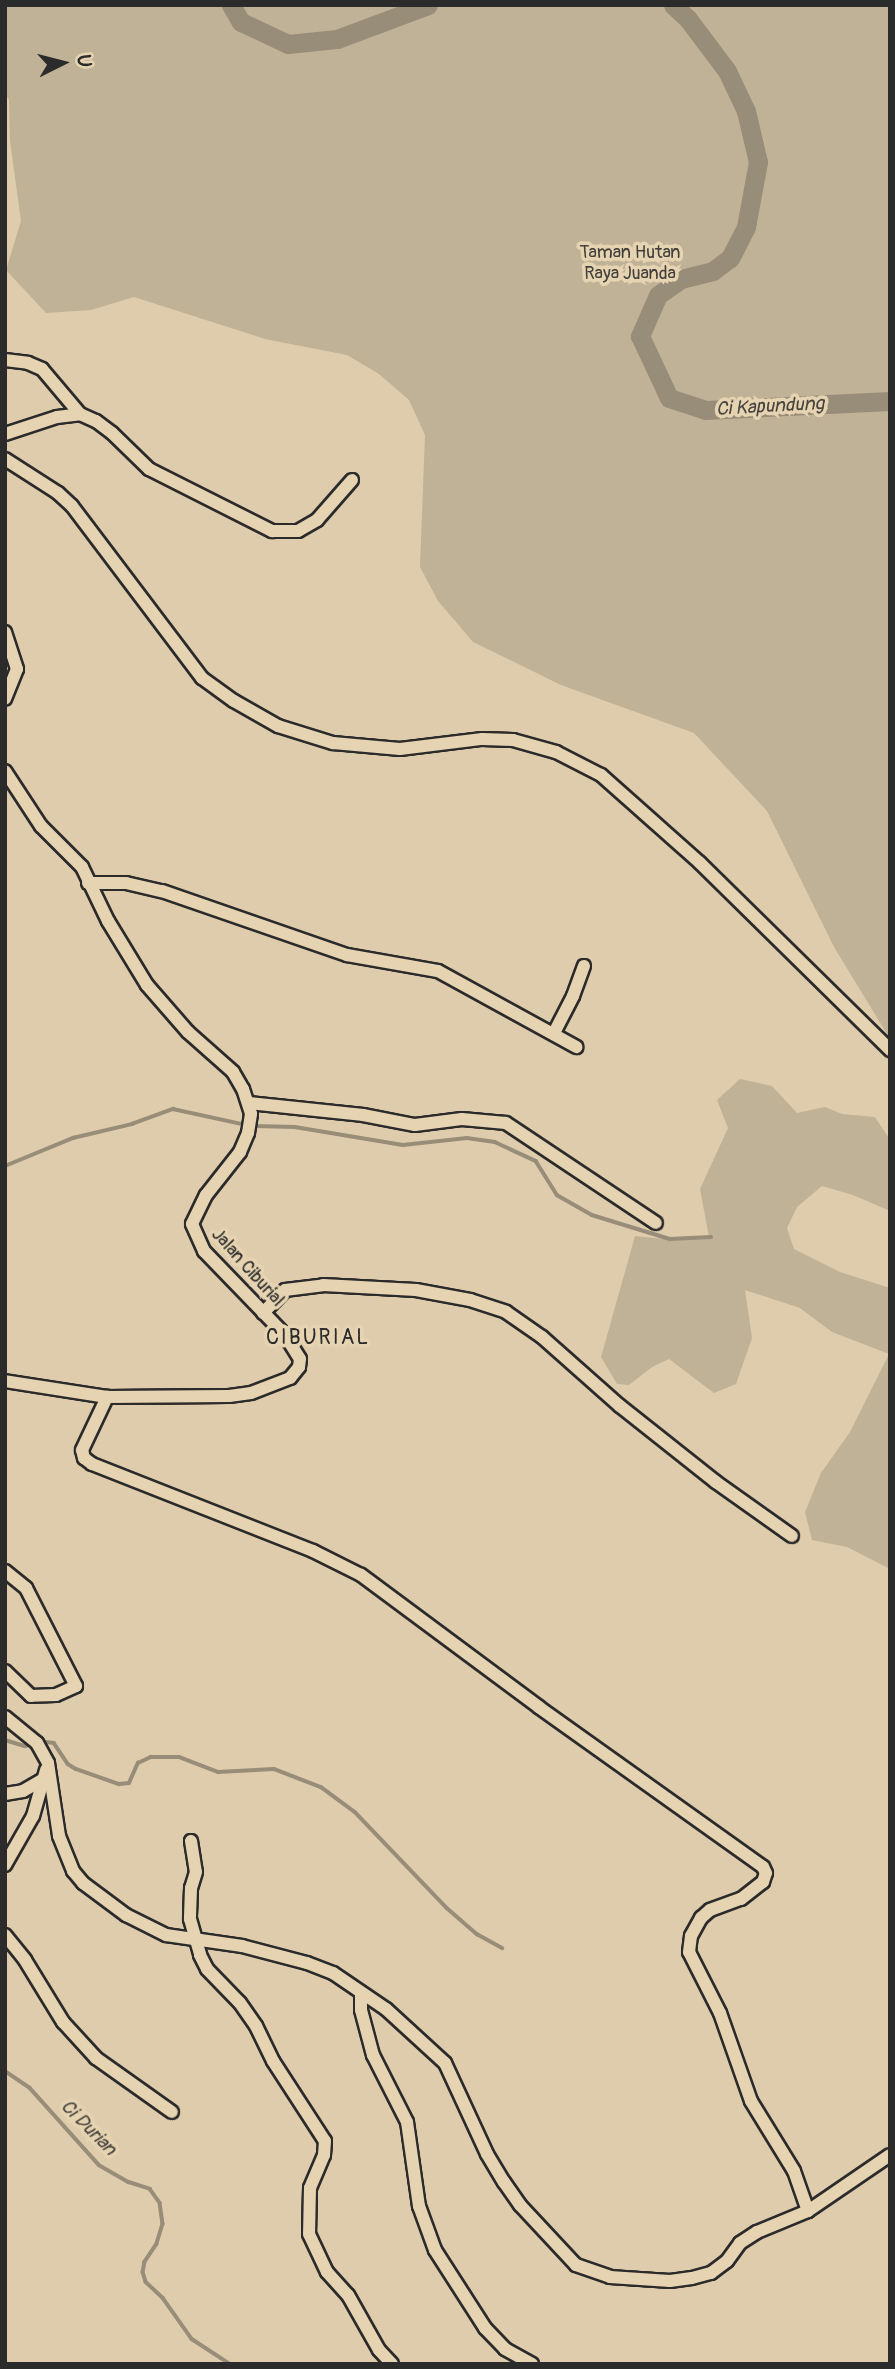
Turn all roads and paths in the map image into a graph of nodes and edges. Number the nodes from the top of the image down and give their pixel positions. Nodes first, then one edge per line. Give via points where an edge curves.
1 (5, 360) edge
2 (80, 414) junction
3 (5, 434) edge
4 (5, 458) edge
5 (352, 480) dead end
6 (5, 632) edge
7 (5, 699) edge
8 (5, 771) edge
9 (88, 883) junction
10 (584, 966) dead end
11 (554, 1033) junction
12 (576, 1047) dead end
13 (890, 1050) edge
14 (249, 1103) junction
15 (656, 1223) dead end
16 (263, 1313) junction
17 (5, 1381) edge
18 (107, 1397) junction
19 (792, 1536) dead end
20 (5, 1571) edge
21 (5, 1671) edge
22 (5, 1717) edge
23 (48, 1763) junction
24 (44, 1779) junction
25 (5, 1794) edge
26 (191, 1841) dead end
27 (5, 1865) edge
28 (5, 1935) edge
29 (194, 1940) junction
30 (361, 1994) junction
31 (172, 2112) dead end
32 (890, 2155) edge
33 (808, 2211) junction
34 (392, 2364) edge
35 (532, 2364) edge

1 - 2 street via 42,369
2 - 3 street
2 - 5 street via 112,433 149,469 272,531 298,531 317,520
4 - 13 street via 72,506 202,678 234,701 278,726 333,743 400,749 513,740 556,752 601,775 700,863
6 - 7 street via 17,669
8 - 9 street via 41,826 82,867
9 - 11 street via 127,883 162,891 347,955 438,971
9 - 14 street via 147,985 188,1032 233,1072
10 - 11 street
11 - 12 street
14 - 15 street via 415,1125 463,1119 506,1123
14 - 16 street, Jalan Ciburial via 248,1133 240,1152 206,1195 192,1224 204,1251
16 - 18 street, Jalan Ciburial via 299,1355 299,1367 290,1378 229,1396
16 - 19 street via 285,1290 323,1285 416,1290 506,1312 716,1482
17 - 18 street, Jalan Ciburial
18 - 33 street via 82,1450 92,1464 313,1550 361,1575 763,1867 762,1882 741,1899 701,1918 689,1952 720,2013 751,2101 794,2171
20 - 21 street via 26,1588 76,1686 56,1695 31,1696
22 - 23 street via 37,1743
23 - 24 street
23 - 29 street via 59,1836 73,1871 99,1898 141,1923 166,1935
24 - 25 street via 23,1791
24 - 27 street via 33,1816
26 - 29 street via 196,1872 190,1919
28 - 31 street via 63,2022 96,2058
29 - 30 street via 296,1959 333,1973
29 - 34 street via 207,1969 256,2026 325,2141 310,2188 309,2234 327,2272 348,2295
30 - 33 street via 386,2009 445,2063 504,2182 564,2254 589,2271 670,2281 702,2276 727,2261 740,2243 757,2232
30 - 35 street via 373,2055 407,2122 419,2206 435,2250 485,2328 505,2349
32 - 33 street

